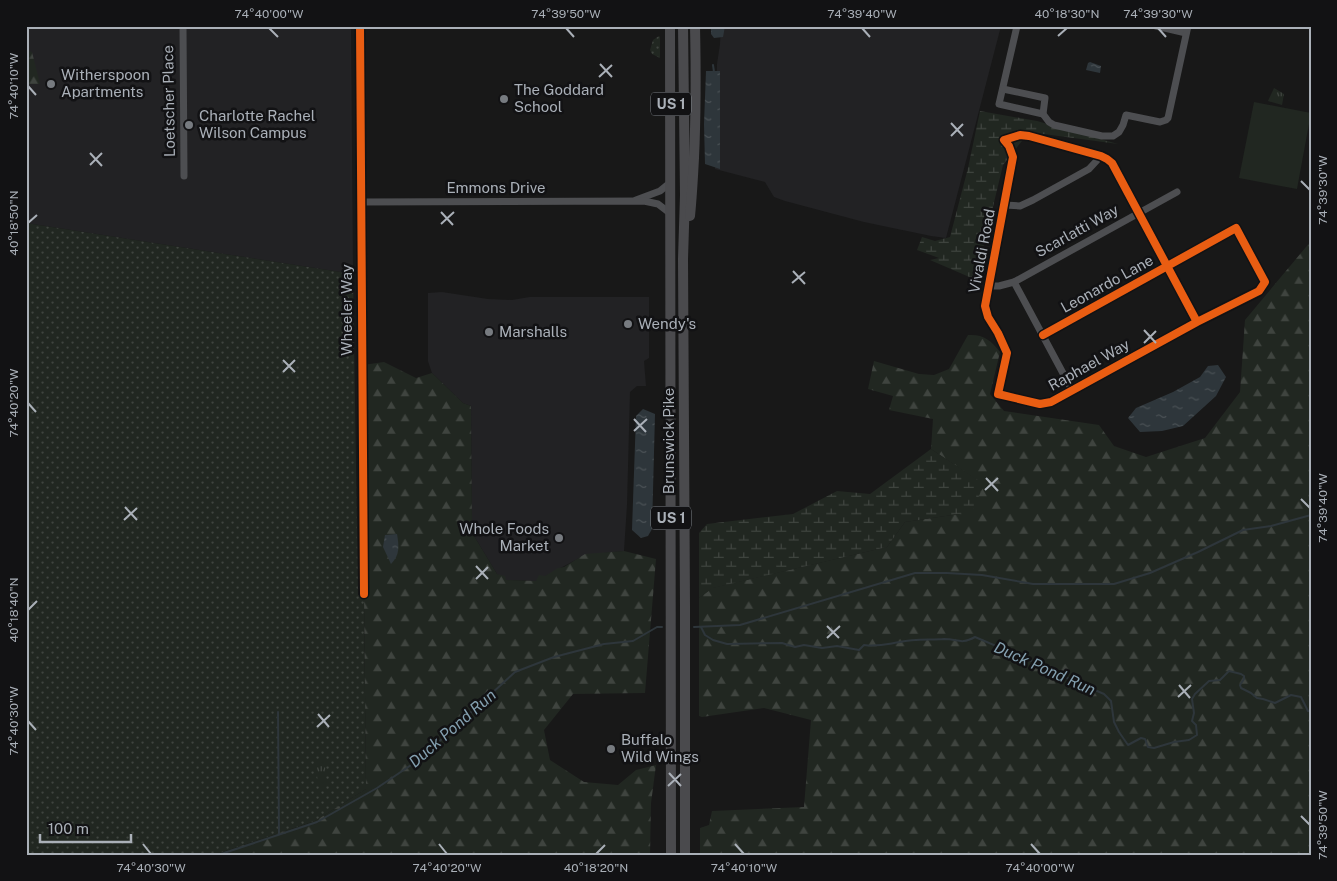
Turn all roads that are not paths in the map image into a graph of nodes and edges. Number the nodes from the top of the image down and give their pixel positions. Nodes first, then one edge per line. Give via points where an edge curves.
1 (183, 26) edge
2 (360, 26) edge
3 (670, 26) edge
4 (683, 26) edge
5 (695, 26) edge
6 (1017, 26) edge
7 (1156, 26) edge
8 (1187, 30) edge
9 (1003, 89) junction
10 (1044, 114) junction
11 (1100, 156) junction
12 (184, 176) dead end
13 (671, 182) junction
14 (1177, 192) dead end
15 (631, 201) junction
16 (361, 202) junction
17 (1005, 205) junction
18 (1138, 213) junction
19 (671, 214) junction
20 (683, 259) junction
21 (1168, 266) junction
22 (1014, 282) junction
23 (1265, 282) joint
24 (988, 286) junction
25 (1197, 322) junction
26 (1043, 334) junction
27 (1072, 390) junction
28 (998, 394) joint
29 (364, 594) dead end
30 (671, 855) edge
31 (684, 855) edge

1 - 12 street, Loetscher Place
2 - 16 street, Wheeler Way
3 - 13 highway, Brunswick Pike / US 1
4 - 20 highway, Brunswick Pike / US 1
5 - 20 highway via 692,193
6 - 9 street
7 - 8 street
8 - 10 street via 1166,120 1160,122 1126,115 1119,132 1108,137 1054,125
9 - 10 street via 1045,98
9 - 10 street via 1000,104
11 - 17 street via 1089,169 1033,200 1020,206
11 - 17 street, Vivaldi Road via 1029,136 1004,140 1013,157
11 - 18 street via 1112,163
13 - 15 street, Emmons Drive via 660,191
13 - 19 highway, Brunswick Pike / US 1
14 - 18 street, Scarlatti Way
15 - 16 street, Emmons Drive
15 - 19 street, Emmons Drive via 658,204
16 - 29 street, Wheeler Way
17 - 24 street, Vivaldi Road
18 - 21 street
18 - 22 street, Scarlatti Way
19 - 30 highway, Brunswick Pike / US 1
20 - 31 highway, Brunswick Pike / US 1
21 - 23 street, Leonardo Lane via 1236,228
21 - 25 street
21 - 26 street, Leonardo Lane
22 - 24 street, Scarlatti Way
22 - 26 street
23 - 25 street, Raphael Way via 1258,291
24 - 28 street, Vivaldi Road via 985,306 988,317 1007,353
25 - 27 street, Raphael Way
26 - 27 street
27 - 28 street, Raphael Way via 1051,402 1040,404

